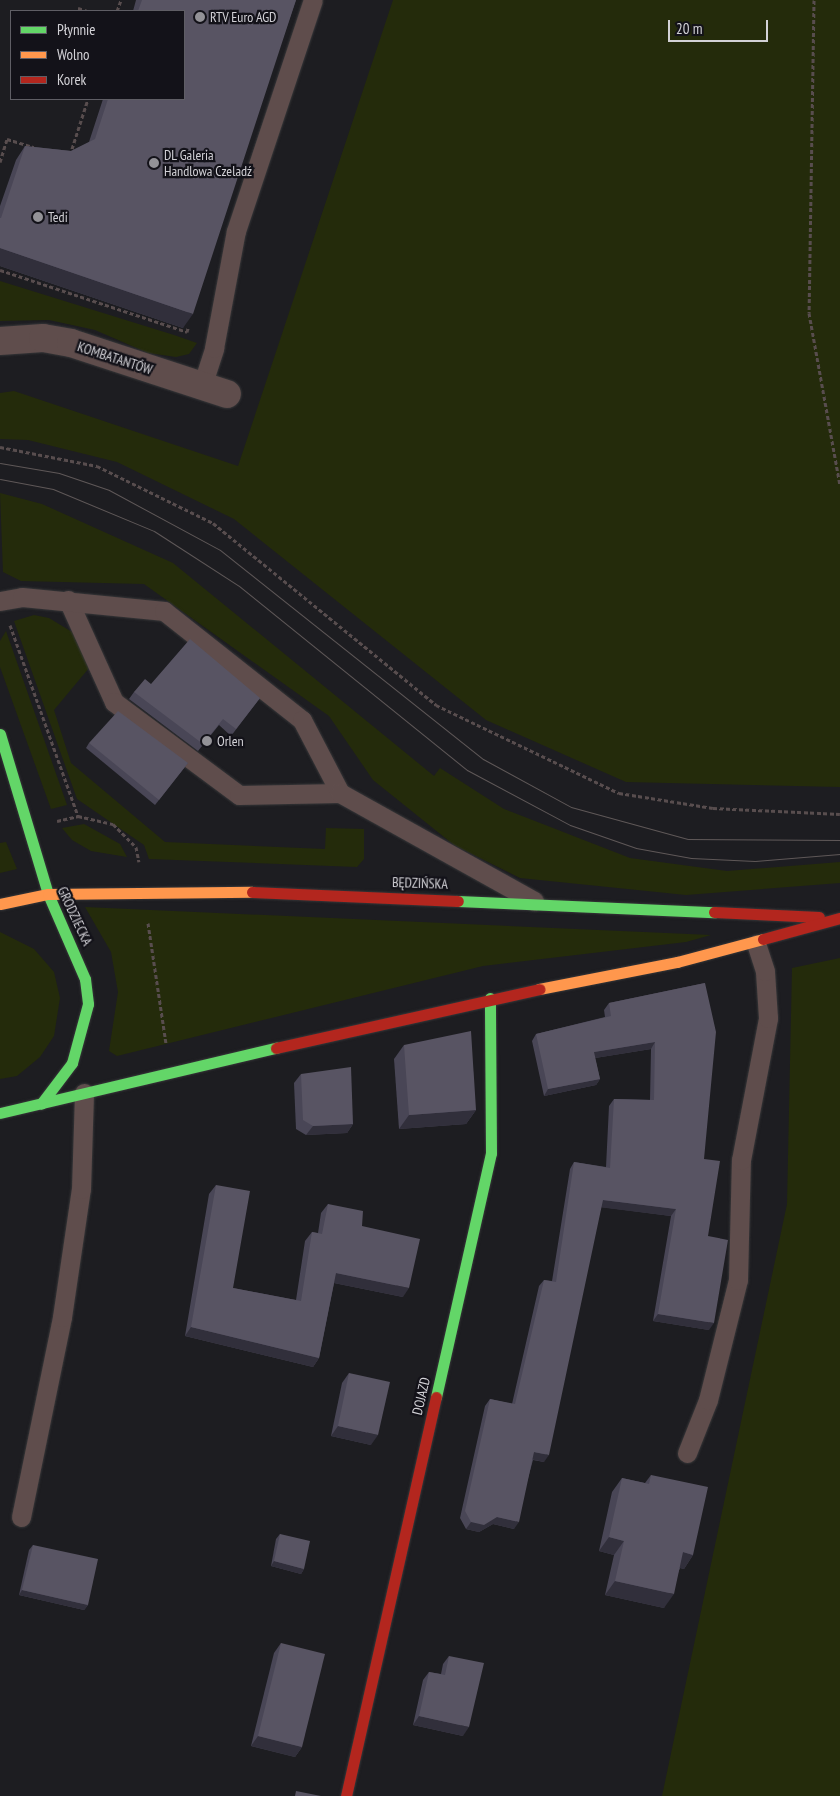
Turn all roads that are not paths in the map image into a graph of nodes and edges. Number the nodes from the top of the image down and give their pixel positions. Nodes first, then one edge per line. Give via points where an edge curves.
1 (313, 0) edge
2 (0, 341) edge
3 (215, 390) joint
4 (1, 600) edge
5 (68, 600) junction
6 (0, 734) edge
7 (340, 793) junction
8 (48, 894) junction
9 (536, 902) junction
10 (0, 904) edge
11 (840, 918) edge
12 (756, 944) junction
13 (490, 998) junction
14 (84, 1093) junction
15 (42, 1104) junction
16 (0, 1113) edge
17 (688, 1453) dead end
18 (21, 1516) dead end
19 (346, 1796) edge

1 - 3 lane via 236,231 214,348
2 - 3 street, KOMBATANTÓW via 43,338 71,344
4 - 5 lane
5 - 7 lane via 164,611 302,720
5 - 7 lane via 114,702 239,796
6 - 8 main road, GRODZIECKA
7 - 9 lane
8 - 9 main road, BĘDZIŃSKA via 144,890
8 - 10 main road, BĘDZIŃSKA
8 - 15 main road, GRODZIECKA via 76,953 88,1004 72,1063
9 - 11 main road, BĘDZIŃSKA
11 - 12 main road, BĘDZIŃSKA
12 - 13 main road, BĘDZIŃSKA
12 - 17 lane via 765,971 768,1018 741,1160 738,1280 708,1400
13 - 14 main road, BĘDZIŃSKA
13 - 19 main road, DOJAZD via 492,1153
14 - 15 main road, BĘDZIŃSKA
14 - 18 lane via 78,1208 62,1317
15 - 16 main road, BĘDZIŃSKA

